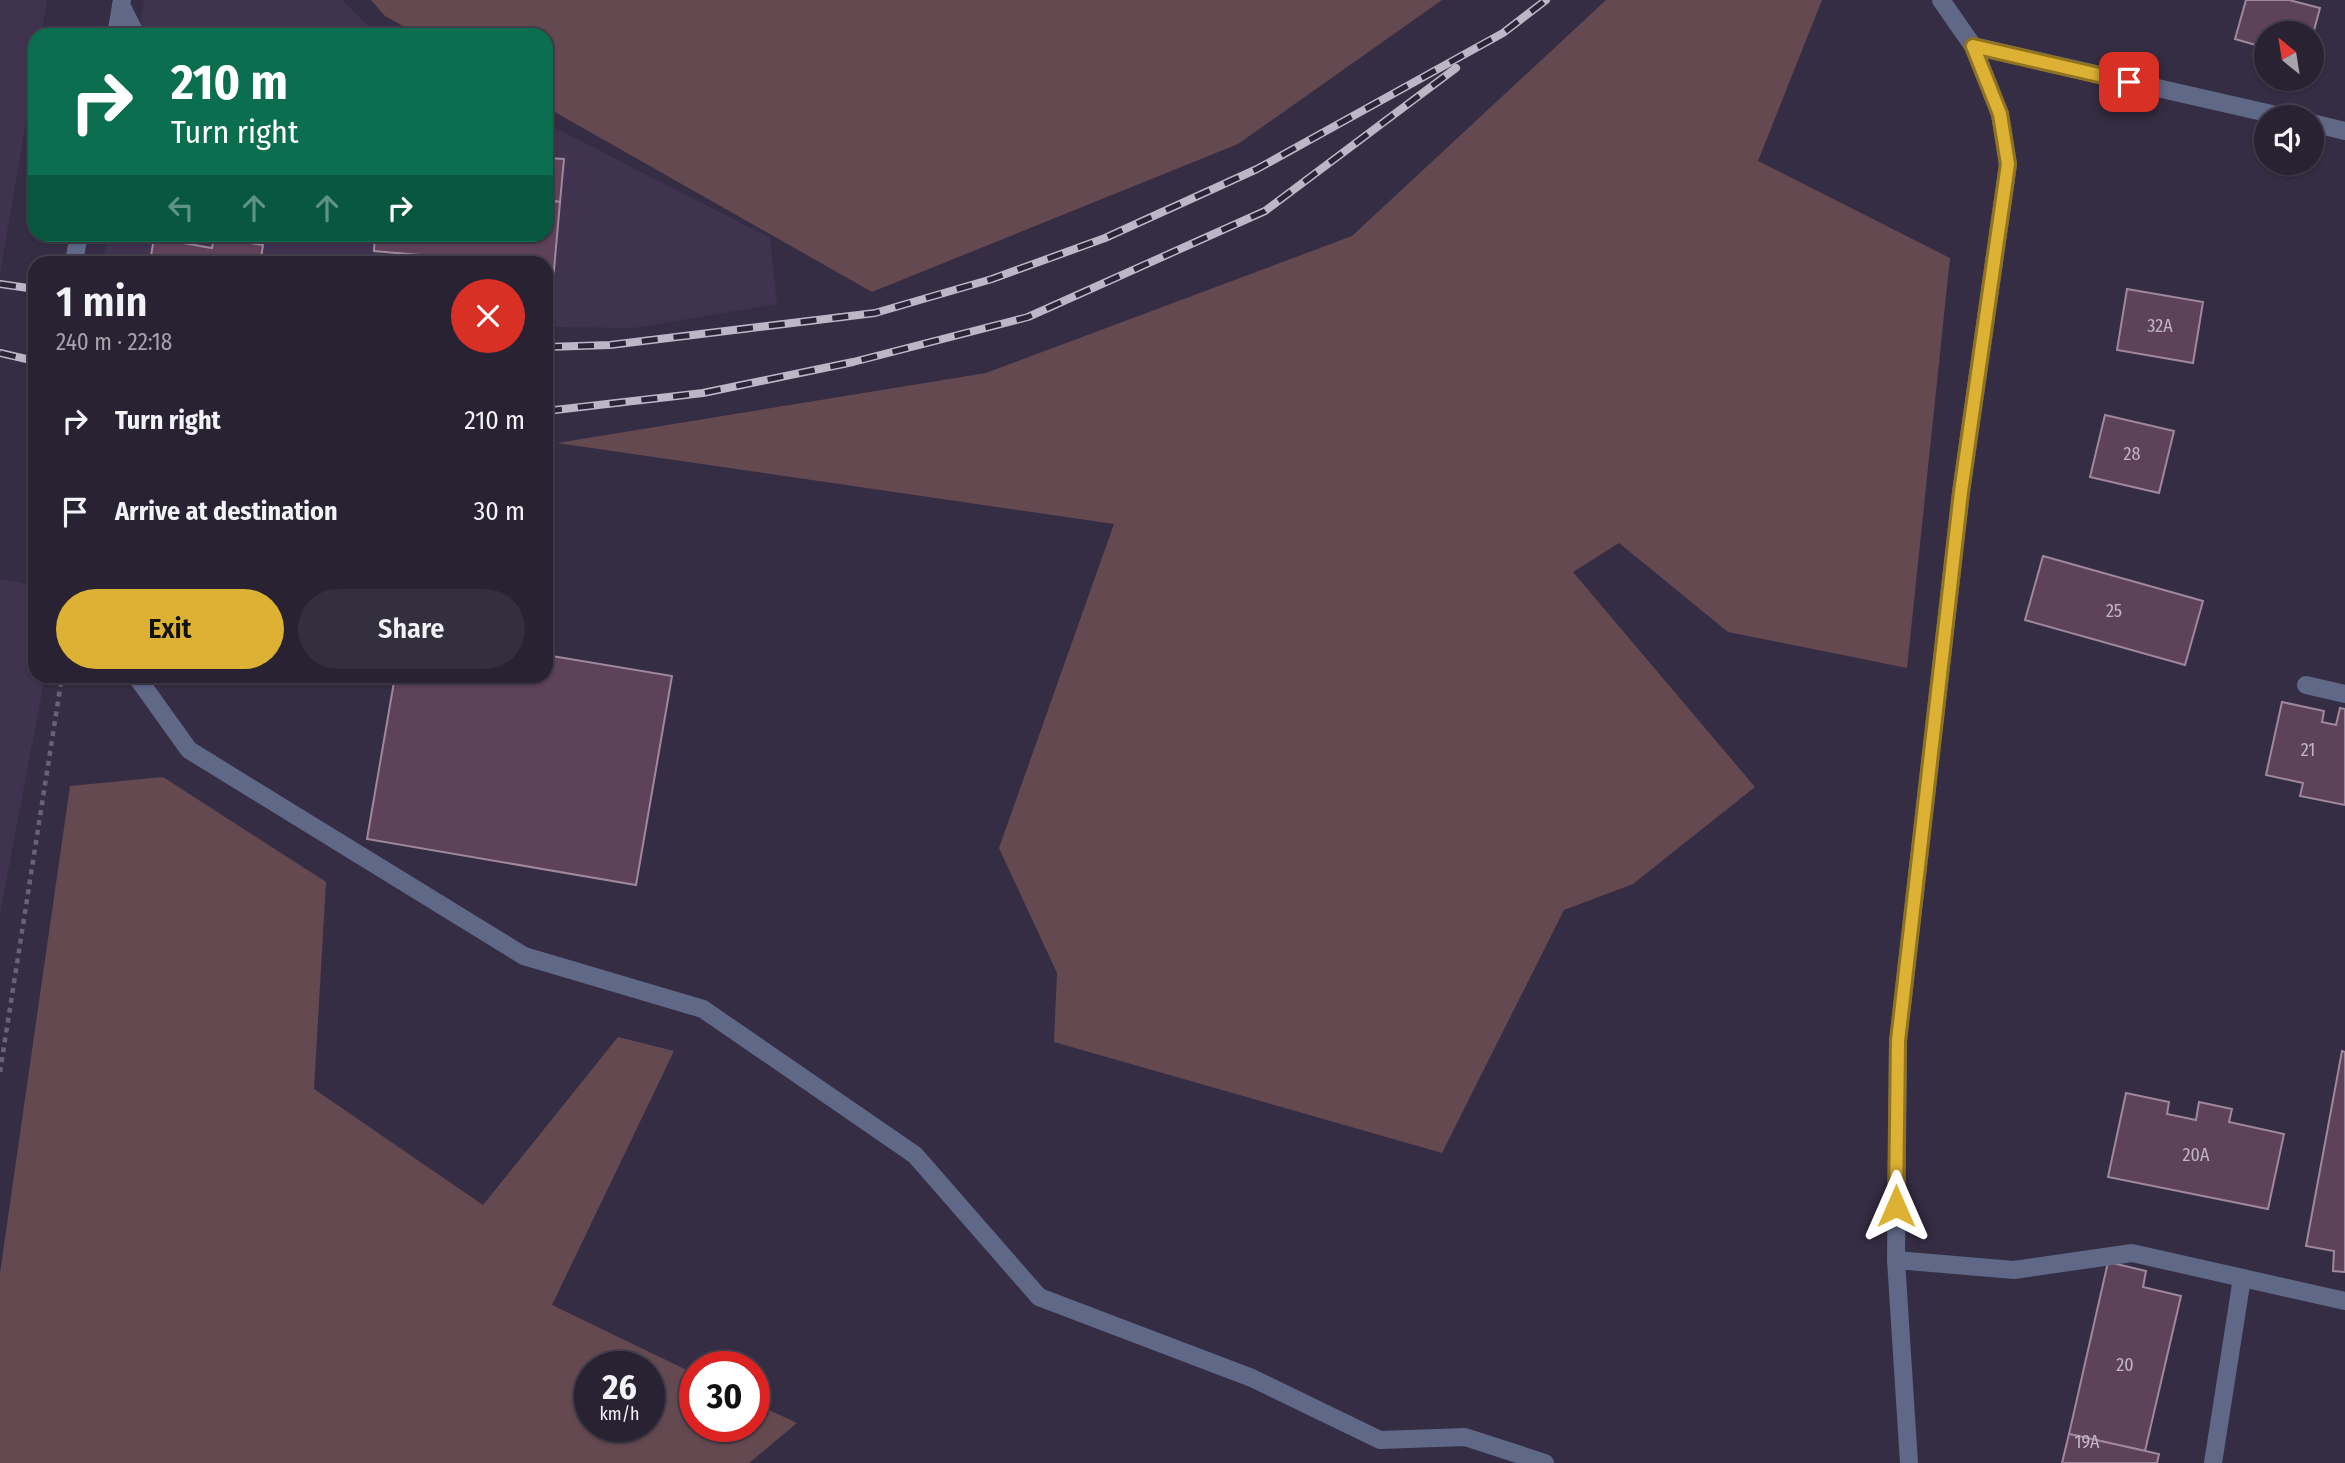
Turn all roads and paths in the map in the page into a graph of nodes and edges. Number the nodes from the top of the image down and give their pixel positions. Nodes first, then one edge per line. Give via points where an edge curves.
1 (1941, 0) edge
2 (122, 2) edge
3 (117, 28) edge
4 (133, 28) edge
5 (1973, 46) junction
6 (2254, 110) edge
7 (2324, 126) edge
8 (2345, 131) edge
9 (61, 683) edge
10 (141, 683) edge
11 (2306, 685) dead end
12 (2345, 694) edge
13 (0, 1072) edge
14 (1896, 1260) junction
15 (2242, 1278) junction
16 (2345, 1301) edge
17 (1545, 1463) edge
18 (1909, 1463) edge
19 (2213, 1463) edge

1 - 5 street
2 - 3 street
2 - 4 street
5 - 6 street
5 - 14 street via 2000,114 2008,164 1961,492 1898,1041
7 - 8 street
9 - 13 path
10 - 17 street via 189,750 524,956 703,1009 915,1155 1039,1297 1252,1378 1380,1440 1465,1437
11 - 12 street
14 - 15 street via 2014,1270 2132,1253
14 - 18 street
15 - 16 street
15 - 19 street

